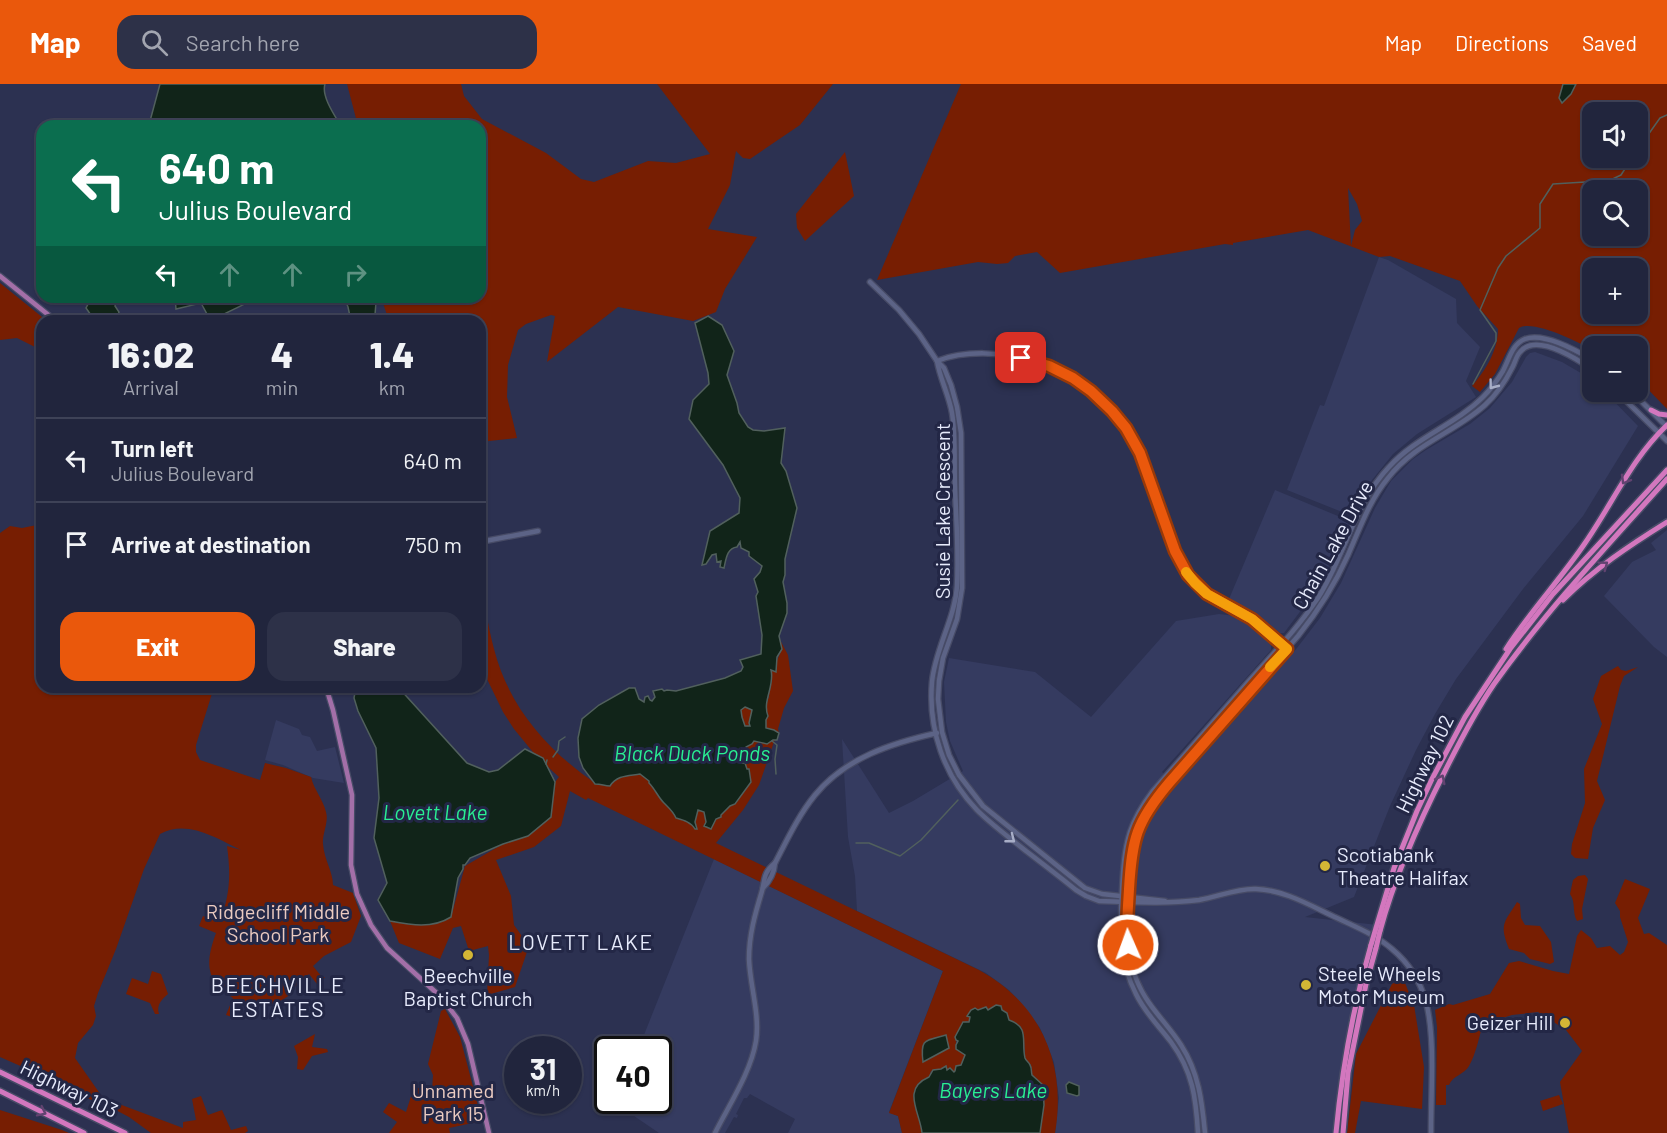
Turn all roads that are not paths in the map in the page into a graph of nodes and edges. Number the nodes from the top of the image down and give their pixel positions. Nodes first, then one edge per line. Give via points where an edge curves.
1 (0, 276) edge
2 (870, 282) dead end
3 (49, 315) edge
4 (1582, 355) edge
5 (937, 361) junction
6 (1582, 364) edge
7 (1628, 402) edge
8 (1643, 402) edge
9 (1651, 410) junction
10 (1667, 415) edge
11 (1667, 426) edge
12 (1659, 432) junction
13 (1667, 441) edge
14 (1667, 470) edge
15 (1667, 479) edge
16 (1667, 522) edge
17 (538, 531) dead end
18 (486, 541) edge
19 (1282, 645) junction
20 (1287, 649) junction
21 (1494, 685) junction
22 (328, 693) edge
23 (1465, 717) junction
24 (1217, 723) junction
25 (942, 732) junction
26 (935, 734) junction
27 (1129, 883) junction
28 (1146, 898) junction
29 (1122, 899) junction
30 (1128, 900) junction
31 (1170, 902) junction
32 (1378, 930) junction
33 (1373, 946) junction
34 (0, 1072) edge
35 (0, 1091) edge
36 (84, 1133) edge
37 (125, 1133) edge
38 (489, 1133) edge
39 (715, 1133) edge
40 (1198, 1133) edge
41 (1205, 1133) edge
42 (1336, 1133) edge
43 (1343, 1133) edge
44 (1431, 1133) edge

1 - 3 main road
2 - 5 street, Susie Lake Crescent via 899,310
4 -> 19 street, Chain Lake Drive via 1539,337 1519,342 1484,397 1404,451 1377,480 1319,596
5 - 19 street via 976,354 1020,357 1054,368 1091,391 1117,416 1137,446 1175,551 1188,575 1207,594 1248,616
5 - 25 street, Susie Lake Crescent via 951,385 961,443 962,588 939,681
5 - 26 street, Susie Lake Crescent via 955,433 957,587 932,680
6 - 20 street, Chain Lake Drive via 1545,345 1524,348 1504,383 1485,405 1414,452 1387,479 1371,503 1333,586
7 - 12 street
8 - 9 street
9 - 10 highway
9 - 11 street
11 - 12 highway
12 - 13 street
12 -> 23 highway via 1635,461 1583,546 1512,640
14 - 23 highway, Highway 102 via 1553,594
15 - 21 highway, Highway 102 via 1559,599
21 -> 16 highway via 1565,597 1629,546
17 - 18 street
19 - 20 street
19 - 24 street, Chain Lake Drive
20 - 24 street, Chain Lake Drive
32 -> 21 highway, Highway 102 via 1424,811 1464,732
22 - 38 main road via 352,795 351,865 357,894 387,948 441,997 457,1018 468,1044
23 - 32 highway, Highway 102 via 1417,811 1394,868
24 - 27 street, Chain Lake Drive via 1144,817 1131,853
24 - 29 street, Chain Lake Drive via 1152,792 1139,812 1127,843
25 - 26 street
25 - 29 street, Susie Lake Crescent via 959,776 988,811 1085,888
26 -> 29 street, Susie Lake Crescent via 953,779 978,811 1081,894 1099,901
26 - 39 street via 883,748 850,765 819,791 803,812 763,888 754,915 749,961 756,1024 754,1049
27 - 28 street via 1134,892
27 - 30 street, Chain Lake Drive
28 - 30 street
28 - 31 street
29 - 30 street
29 - 40 street, Chain Lake Drive via 1121,945 1128,978 1188,1072 1195,1096
30 - 31 street
30 - 41 street, Chain Lake Drive via 1127,935 1136,980 1193,1070 1202,1099
31 - 44 street via 1267,889 1360,929 1392,949 1416,978 1429,1009
32 - 33 highway, Highway 102, bridge
33 - 42 highway, Highway 102 via 1350,1029
33 - 43 highway, Highway 102 via 1348,1073
34 - 37 highway, Highway 103
35 -> 36 highway, Highway 103

